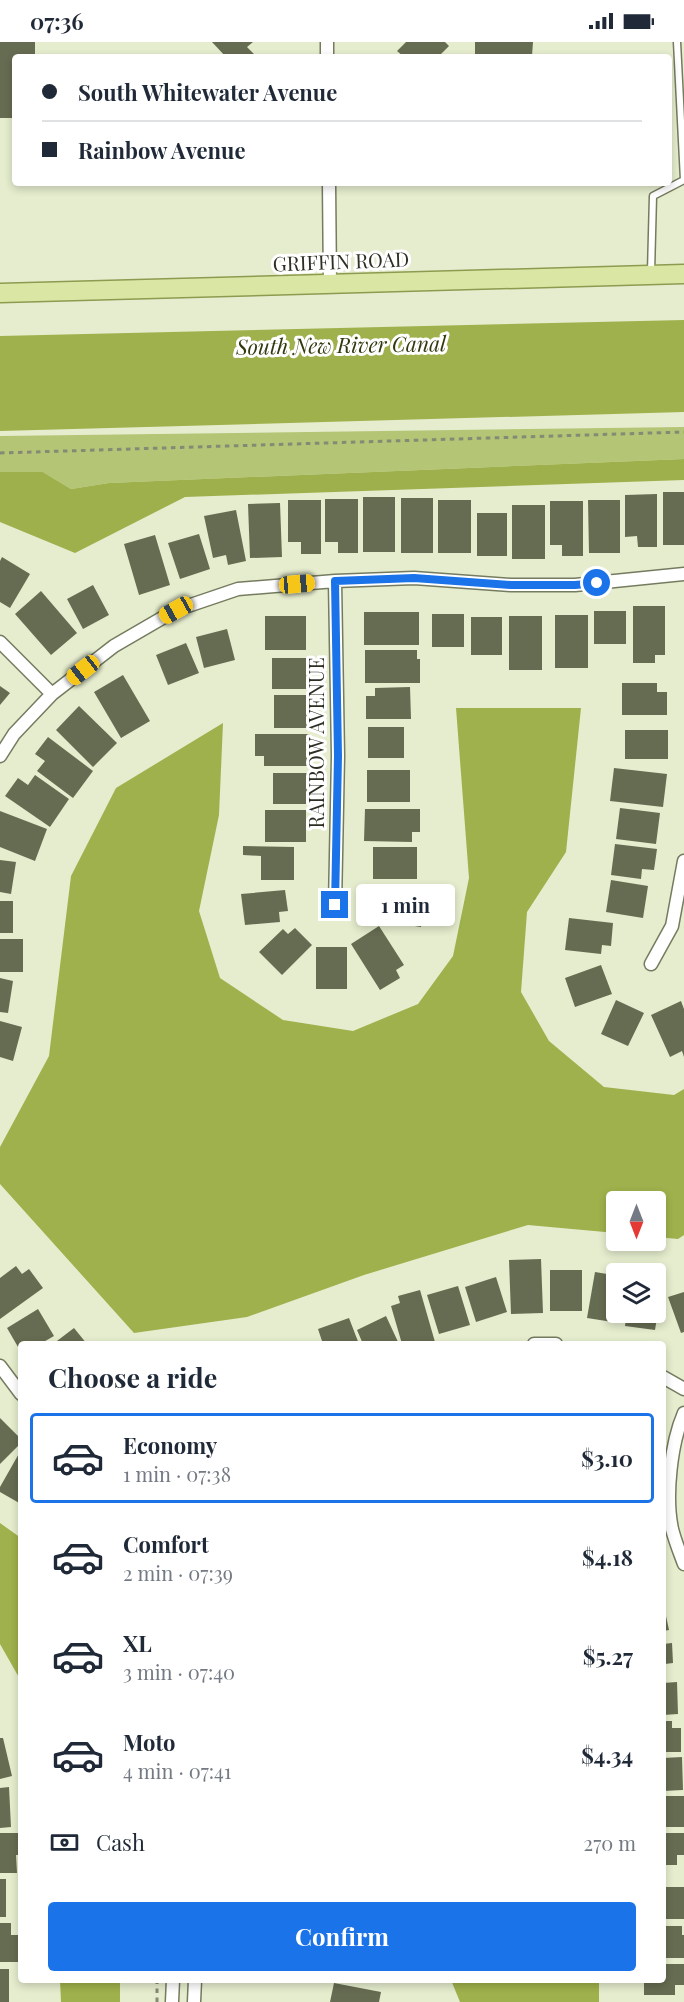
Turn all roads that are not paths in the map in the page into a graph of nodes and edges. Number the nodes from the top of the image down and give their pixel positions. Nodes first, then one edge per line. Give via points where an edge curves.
1 (677, 42) edge
2 (684, 180) edge
3 (329, 186) edge
4 (684, 274) edge
5 (651, 275) junction
6 (330, 285) junction
7 (0, 293) edge
8 (684, 574) edge
9 (335, 581) junction
10 (0, 642) edge
11 (52, 694) junction
12 (0, 756) edge
13 (684, 861) edge
14 (335, 905) dead end
15 (651, 964) dead end
16 (0, 1365) edge
17 (666, 1379) edge
18 (684, 1389) edge
19 (18, 1390) edge
20 (684, 1413) edge
21 (684, 1564) edge
22 (173, 1983) edge
23 (195, 1983) edge
24 (172, 2002) edge
25 (194, 2002) edge

1 - 2 lane
2 - 5 lane via 653,196
3 - 6 street
4 - 5 main road, GRIFFIN ROAD
5 - 6 main road, GRIFFIN ROAD
6 - 7 main road, GRIFFIN ROAD
8 - 9 street via 575,585 414,578
9 - 11 street via 238,589 176,610 114,646
9 - 14 street, RAINBOW AVENUE
10 - 11 street
11 - 12 street via 14,734
13 - 15 street via 672,926
16 - 19 street
17 - 18 street
20 - 21 street via 673,1454 669,1494 672,1528
22 - 24 street
23 - 25 street

